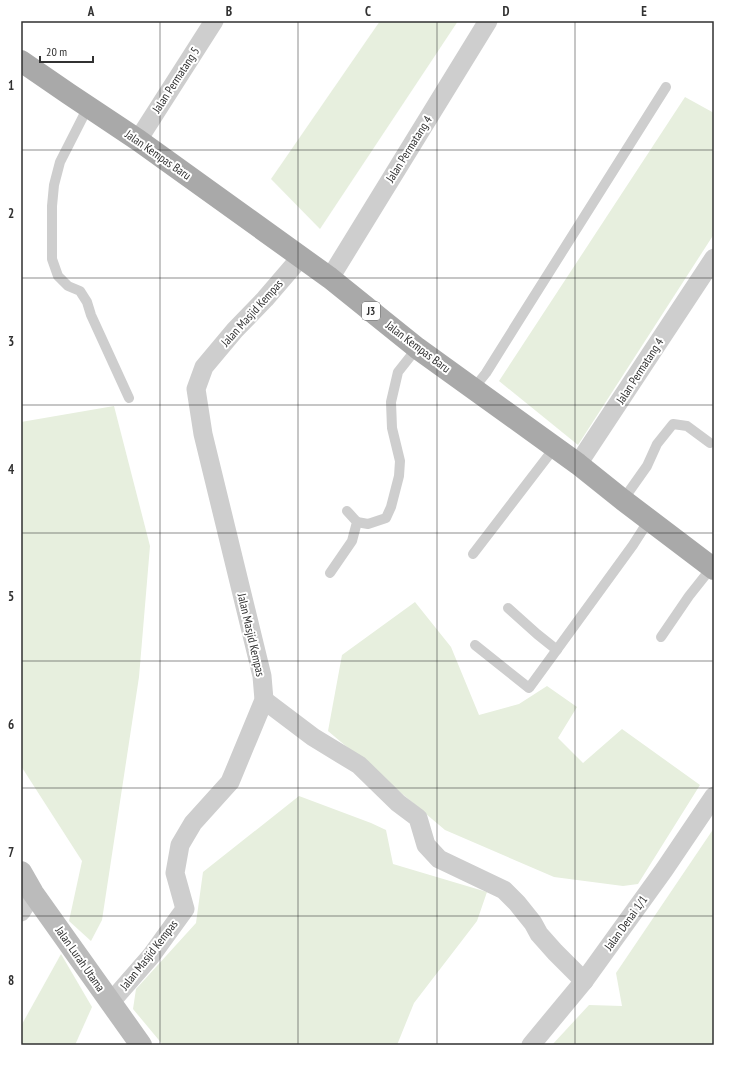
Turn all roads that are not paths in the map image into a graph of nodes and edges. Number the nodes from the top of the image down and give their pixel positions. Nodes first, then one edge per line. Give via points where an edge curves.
1 (214, 21) edge
2 (488, 21) edge
3 (21, 61) edge
4 (666, 87) dead end
5 (88, 107) junction
6 (138, 140) junction
7 (301, 257) junction
8 (714, 258) edge
9 (330, 278) junction
10 (417, 348) junction
11 (474, 388) junction
12 (129, 398) dead end
13 (710, 443) dead end
14 (555, 447) junction
15 (578, 464) junction
16 (623, 500) junction
17 (347, 511) dead end
18 (649, 520) junction
19 (357, 522) junction
20 (474, 554) dead end
21 (713, 568) edge
22 (330, 573) dead end
23 (508, 608) dead end
24 (661, 637) dead end
25 (476, 644) dead end
26 (558, 650) junction
27 (264, 700) junction
28 (714, 796) edge
29 (21, 872) edge
30 (33, 893) junction
31 (21, 912) edge
32 (584, 981) junction
33 (110, 1003) junction
34 (141, 1045) edge
35 (531, 1045) edge

1 - 6 street, Jalan Permatang 5
2 - 9 street, Jalan Permatang 4
3 - 5 main road, Jalan Kempas Baru / J3
4 - 11 lane via 518,323
5 - 6 main road, Jalan Kempas Baru / J3
5 - 12 lane via 60,162 54,185 52,258 58,276 68,286 80,291 87,302
6 - 7 main road, Jalan Kempas Baru / J3
7 - 9 main road, Jalan Kempas Baru / J3
7 - 27 street, Jalan Masjid Kempas via 204,367 196,389 203,434 262,676
8 - 15 street, Jalan Permatang 4
9 - 10 main road, Jalan Kempas Baru / J3
10 - 11 main road, Jalan Kempas Baru / J3
10 - 19 lane via 398,372 391,402 392,428 400,462 391,507 386,518 368,524
11 - 14 main road, Jalan Kempas Baru / J3
13 - 16 lane via 687,426 673,424 657,444 647,466
14 - 15 main road, Jalan Kempas Baru / J3
14 - 20 lane
15 - 16 main road, Jalan Kempas Baru / J3
16 - 18 main road, Jalan Kempas Baru / J3
17 - 19 lane
18 - 21 main road, Jalan Kempas Baru / J3
18 - 26 lane
19 - 22 lane via 352,541
21 - 24 lane
23 - 26 lane
25 - 26 lane via 529,688
27 - 32 street via 359,766 418,818 426,845 439,859 504,890 554,952
27 - 33 street, Jalan Masjid Kempas via 230,782 193,823 180,845 175,873 185,909 151,956
28 - 32 street, Jalan Denai 1/1
29 - 30 street, Jalan Lurah Utama
30 - 31 street
30 - 33 street, Jalan Lurah Utama
32 - 35 street, Jalan Denai 1/1
33 - 34 street, Jalan Lurah Utama

